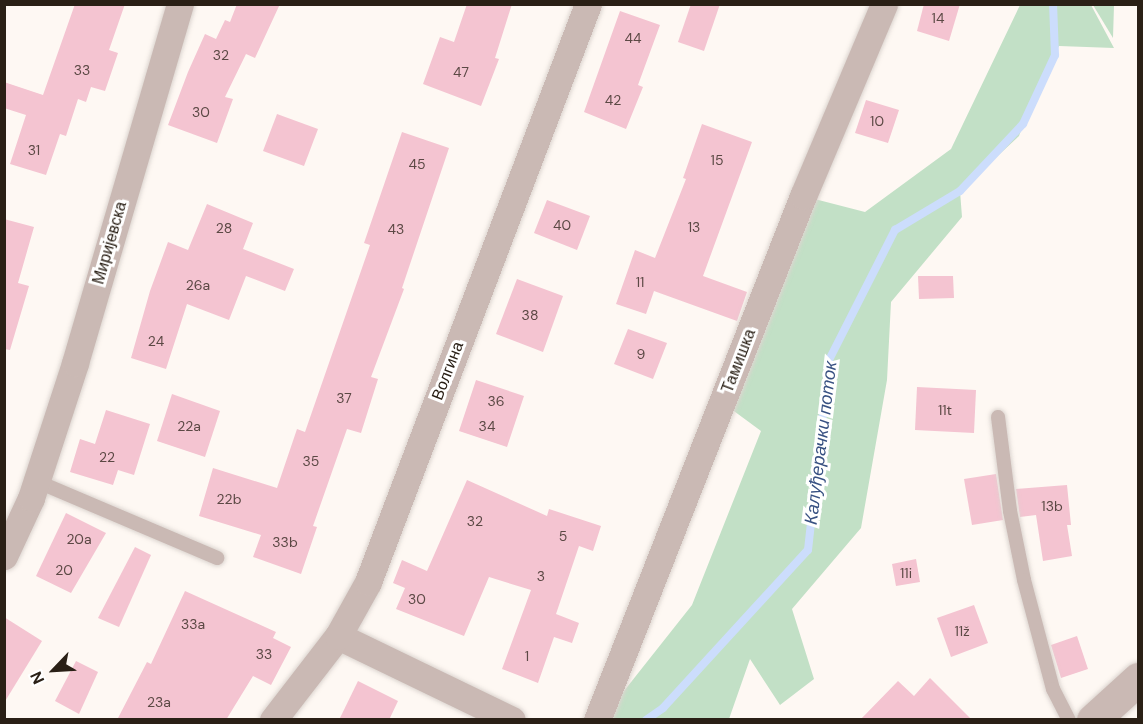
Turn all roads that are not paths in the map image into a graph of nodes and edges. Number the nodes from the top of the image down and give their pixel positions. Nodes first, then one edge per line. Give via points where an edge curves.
1 (180, 4) edge
2 (588, 4) edge
3 (884, 4) edge
4 (998, 417) dead end
5 (36, 481) junction
6 (4, 556) edge
7 (217, 558) dead end
8 (338, 636) junction
9 (1138, 679) edge
10 (273, 720) edge
11 (512, 720) edge
12 (597, 720) edge
13 (1069, 720) edge
14 (1093, 720) edge

1 - 5 street, Миријевска via 75,363
2 - 8 street, Волгина via 368,582
3 - 12 street, Тамишка via 803,196
4 - 13 lane via 1024,580 1053,689
5 - 6 street, Миријевска
5 - 7 lane
8 - 10 street, Волгина
8 - 11 street
9 - 14 street

